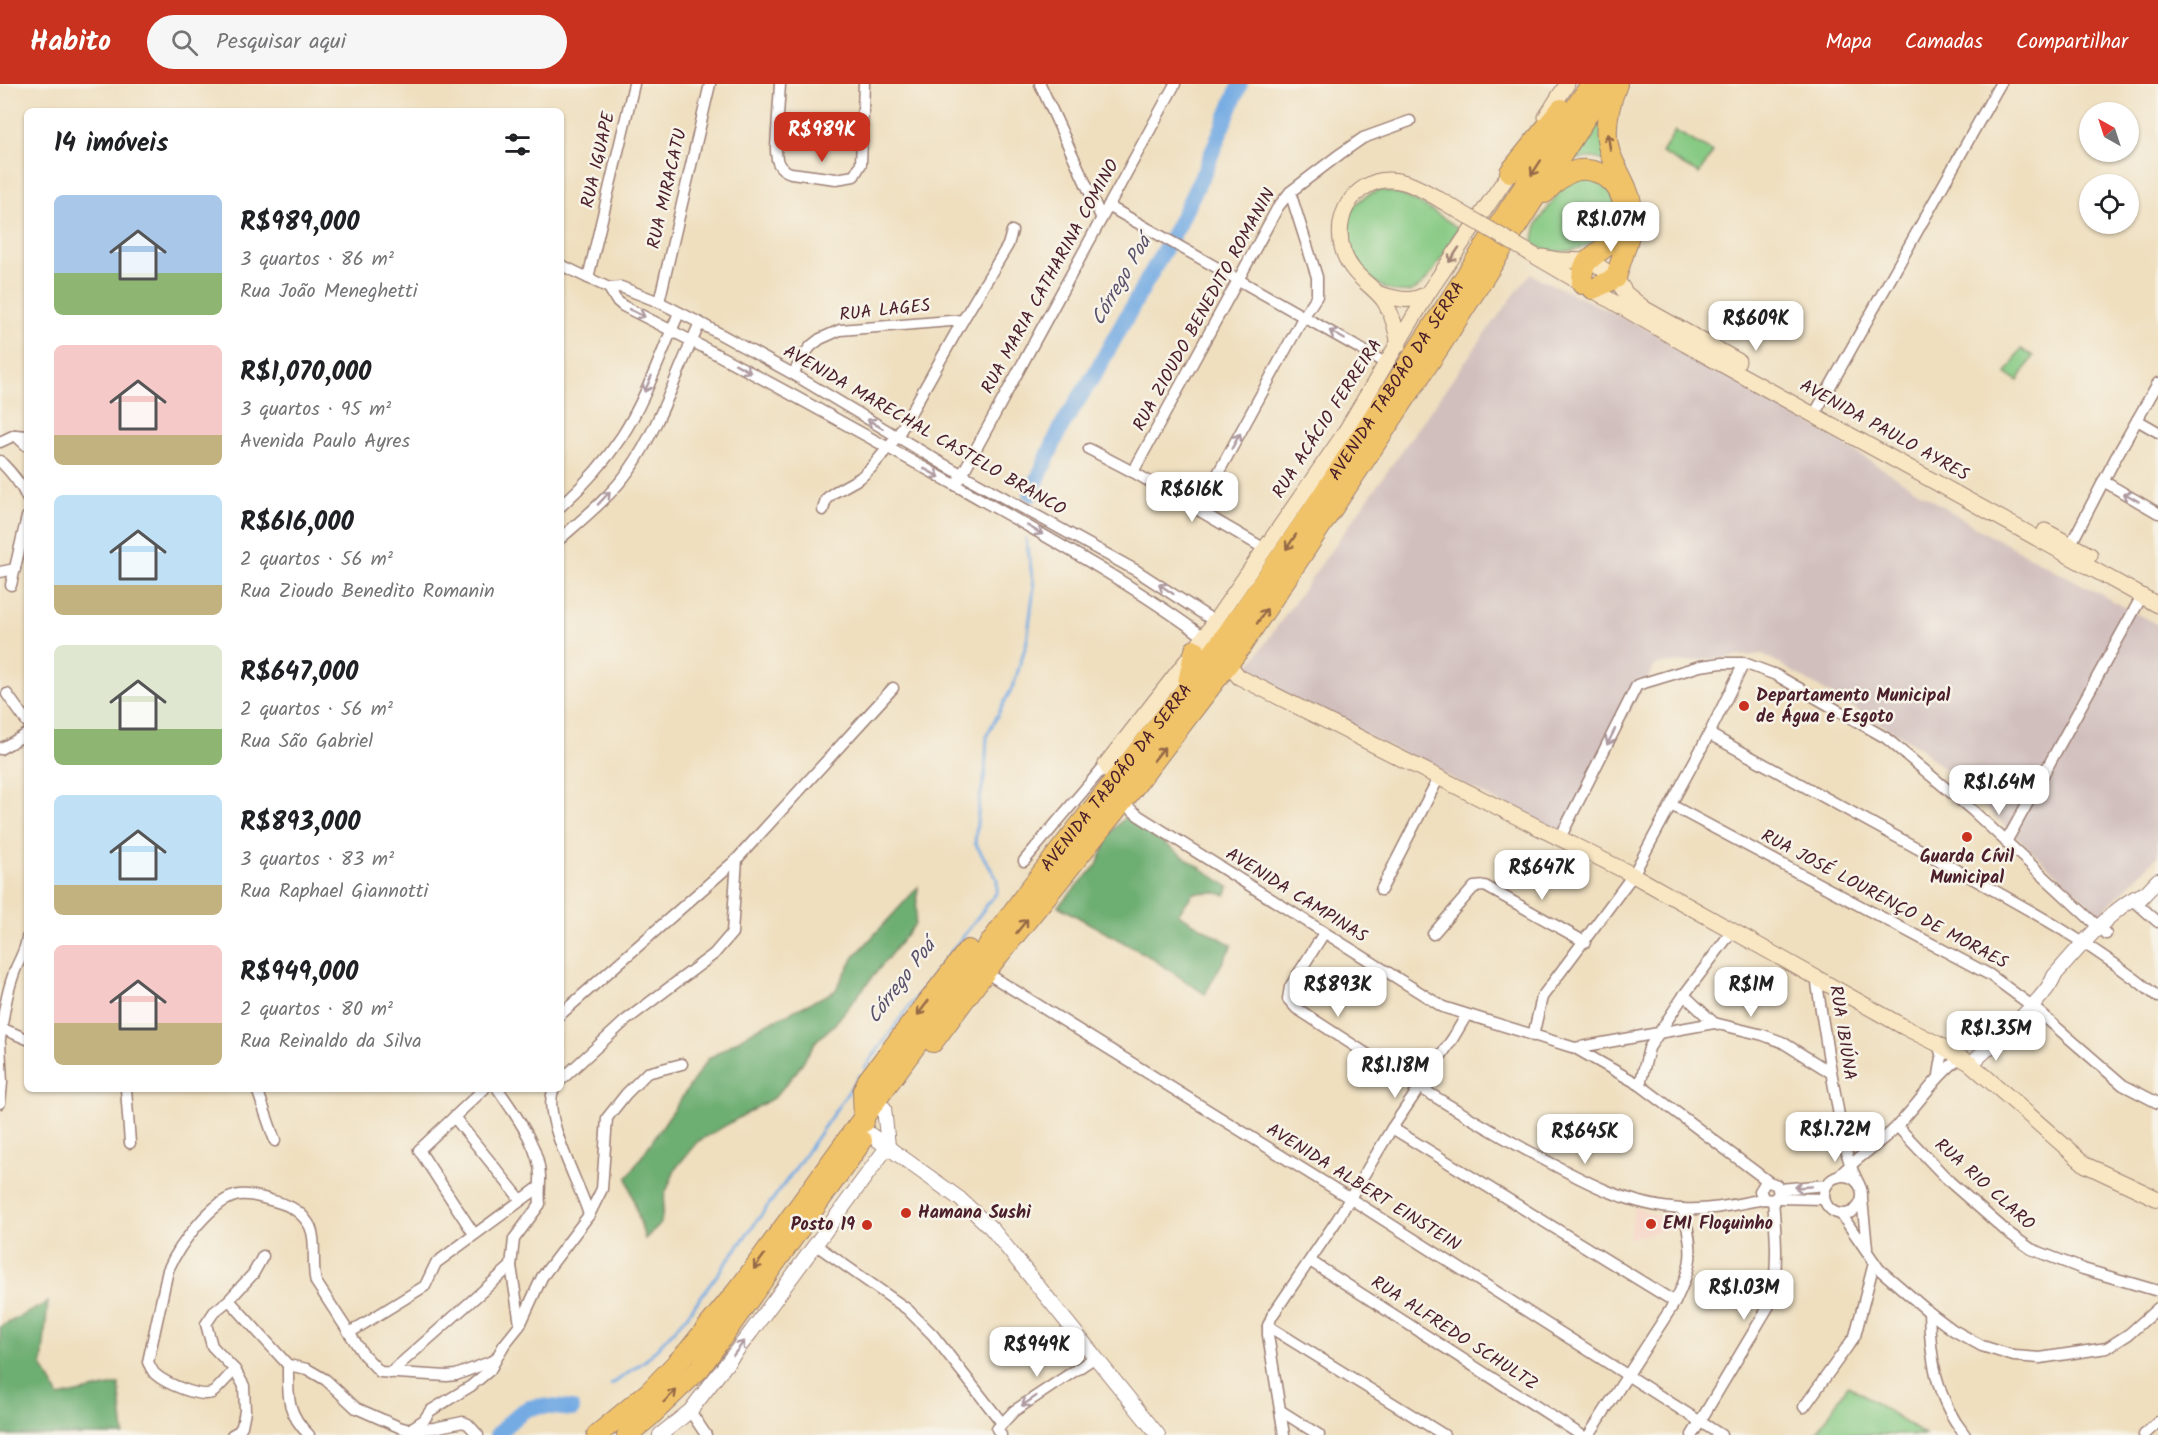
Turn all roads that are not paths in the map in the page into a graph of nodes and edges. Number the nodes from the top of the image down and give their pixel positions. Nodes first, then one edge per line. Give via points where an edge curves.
1 (634, 84) edge
2 (710, 84) edge
3 (780, 84) edge
4 (864, 84) edge
5 (1040, 84) edge
6 (1175, 84) edge
7 (1567, 84) edge
8 (1582, 84) edge
9 (1591, 84) edge
10 (1607, 84) edge
11 (1617, 84) edge
12 (2000, 84) edge
13 (1410, 121) dead end
14 (1510, 172) junction
15 (1290, 192) junction
16 (1108, 206) junction
17 (1526, 211) junction
18 (1101, 217) junction
19 (1012, 231) dead end
20 (1527, 252) junction
21 (1588, 261) junction
22 (564, 267) edge
23 (1616, 278) junction
24 (588, 279) junction
25 (1238, 281) junction
26 (1588, 287) junction
27 (609, 288) junction
28 (1428, 293) junction
29 (1379, 294) junction
30 (1400, 300) junction
31 (659, 302) junction
32 (679, 313) junction
33 (1304, 316) junction
34 (1413, 319) junction
35 (963, 320) junction
36 (700, 323) junction
37 (672, 330) junction
38 (692, 340) junction
39 (1399, 345) junction
40 (1387, 364) junction
41 (793, 374) junction
42 (2158, 383) edge
43 (1817, 410) junction
44 (2137, 420) junction
45 (2158, 432) edge
46 (21, 436) edge
47 (897, 437) junction
48 (1342, 437) junction
49 (0, 442) edge
50 (889, 448) junction
51 (1883, 448) junction
52 (1089, 449) dead end
53 (0, 461) edge
54 (1133, 472) junction
55 (962, 474) junction
56 (2103, 481) junction
57 (956, 486) junction
58 (24, 490) edge
59 (1011, 502) junction
60 (564, 503) edge
61 (823, 510) dead end
62 (1198, 510) junction
63 (1004, 512) junction
64 (1311, 513) junction
65 (2158, 513) edge
66 (24, 530) edge
67 (564, 535) edge
68 (1072, 536) junction
69 (2045, 543) junction
70 (2070, 544) junction
71 (1066, 548) junction
72 (1265, 549) junction
73 (15, 569) junction
74 (1137, 571) junction
75 (0, 572) edge
76 (11, 585) dead end
77 (1129, 585) junction
78 (2158, 594) edge
79 (2142, 596) junction
80 (2158, 605) edge
81 (1214, 621) junction
82 (1206, 643) junction
83 (1744, 663) junction
84 (1228, 672) junction
85 (893, 688) dead end
86 (1187, 689) junction
87 (7, 694) dead end
88 (24, 718) edge
89 (1709, 734) junction
90 (24, 736) edge
91 (0, 749) edge
92 (1110, 773) junction
93 (1439, 777) junction
94 (1124, 800) junction
95 (1671, 805) junction
96 (1560, 838) junction
97 (2006, 842) junction
98 (736, 859) junction
99 (1024, 861) dead end
100 (1633, 876) junction
101 (2158, 880) edge
102 (1381, 890) dead end
103 (2138, 899) junction
104 (2158, 922) edge
105 (1733, 930) junction
106 (2102, 931) junction
107 (1324, 933) junction
108 (1433, 934) dead end
109 (1585, 942) junction
110 (2089, 945) junction
111 (24, 951) edge
112 (985, 972) junction
113 (1816, 976) junction
114 (1684, 995) junction
115 (2158, 997) edge
116 (2032, 1006) junction
117 (564, 1011) edge
118 (1466, 1016) junction
119 (1714, 1023) junction
120 (1659, 1033) junction
121 (1533, 1036) junction
122 (0, 1037) edge
123 (24, 1040) edge
124 (1938, 1044) junction
125 (1575, 1048) junction
126 (1966, 1060) junction
127 (682, 1064) dead end
128 (1830, 1072) junction
129 (1939, 1076) junction
130 (564, 1077) edge
131 (1640, 1085) junction
132 (1419, 1088) junction
133 (126, 1092) edge
134 (258, 1092) edge
135 (481, 1092) edge
136 (500, 1092) edge
137 (552, 1092) edge
138 (0, 1103) edge
139 (2158, 1103) edge
140 (884, 1108) junction
141 (454, 1117) junction
142 (866, 1125) junction
143 (1898, 1126) junction
144 (1392, 1128) junction
145 (275, 1141) dead end
146 (130, 1143) dead end
147 (888, 1146) junction
148 (1849, 1165) junction
149 (1838, 1176) junction
150 (1769, 1182) junction
151 (1859, 1184) junction
152 (1827, 1185) junction
153 (538, 1188) junction
154 (1773, 1197) junction
155 (1351, 1199) junction
156 (1824, 1199) junction
157 (1862, 1199) junction
158 (2158, 1199) edge
159 (521, 1200) junction
160 (1683, 1209) junction
161 (1841, 1214) junction
162 (589, 1215) junction
163 (792, 1229) junction
164 (474, 1234) junction
165 (816, 1245) junction
166 (1867, 1252) junction
167 (263, 1256) dead end
168 (1310, 1261) junction
169 (1874, 1263) junction
170 (511, 1266) junction
171 (2158, 1291) edge
172 (229, 1300) junction
173 (1675, 1302) junction
174 (2158, 1308) edge
175 (1929, 1312) junction
176 (520, 1325) junction
177 (1268, 1326) junction
178 (350, 1333) junction
179 (1094, 1358) junction
180 (495, 1360) junction
181 (288, 1365) junction
182 (235, 1370) junction
183 (390, 1373) junction
184 (1628, 1375) junction
185 (1804, 1407) dead end
186 (690, 1411) junction
187 (1281, 1412) junction
188 (1700, 1422) junction
189 (2158, 1422) edge
190 (1002, 1423) junction
191 (643, 1427) edge
192 (409, 1430) junction
193 (232, 1435) edge
194 (309, 1435) edge
195 (478, 1435) edge
196 (597, 1435) edge
197 (627, 1435) edge
198 (660, 1435) edge
199 (706, 1435) edge
200 (1001, 1435) edge
201 (1158, 1435) edge
202 (1284, 1435) edge
203 (1319, 1435) edge
204 (1444, 1435) edge
205 (1581, 1435) edge
206 (1589, 1435) edge
207 (1692, 1435) edge
208 (1721, 1435) edge
209 (1965, 1435) edge
210 (2144, 1435) edge

1 - 24 street, RUA IGUAPE
2 - 31 street, RUA MIRACATU
3 - 4 street via 776,148 779,166 791,173 836,179 854,176 861,164
5 - 18 street
6 - 16 street, RUA MARIA CATHARINA COMINO
7 - 14 main road, RUA ACÁCIO FERREIRA
8 - 14 highway
9 -> 64 highway, AVENIDA TABOÃO DA SERRA
10 - 17 highway, AVENIDA TABOÃO DA SERRA
23 -> 11 highway via 1632,218 1632,206 1608,144 1607,111
12 - 43 street
13 - 15 street, RUA ZIOUDO BENEDITO ROMANIN via 1364,138
14 -> 28 main road, RUA ACÁCIO FERREIRA
15 - 25 street, RUA ZIOUDO BENEDITO ROMANIN
15 - 33 street via 1317,277 1317,296
16 - 18 street, RUA MARIA CATHARINA COMINO
16 - 25 street
17 - 21 highway via 1572,172 1591,171 1607,178 1623,202 1623,223 1614,240
84 -> 17 highway, AVENIDA TABOÃO DA SERRA
18 - 55 street, RUA MARIA CATHARINA COMINO
19 - 35 street via 1008,245
20 - 21 main road, AVENIDA PAULO AYRES via 1559,260
20 - 26 main road, AVENIDA PAULO AYRES
20 - 29 main road, bridge via 1411,184 1380,180 1365,186 1348,203 1340,224 1342,247 1351,267
21 - 23 main road, AVENIDA PAULO AYRES
21 - 26 highway via 1583,270
22 - 24 street, AVENIDA MARECHAL CASTELO BRANCO
23 - 26 highway
23 - 43 main road, AVENIDA PAULO AYRES via 1626,294 1645,309
24 - 27 street, AVENIDA MARECHAL CASTELO BRANCO
25 - 33 street
25 - 54 street, RUA ZIOUDO BENEDITO ROMANIN
26 - 43 main road, AVENIDA PAULO AYRES via 1685,344
27 - 31 street, AVENIDA MARECHAL CASTELO BRANCO via 621,287
27 -> 37 street, AVENIDA MARECHAL CASTELO BRANCO via 623,306
28 - 30 main road
28 - 34 main road, RUA ACÁCIO FERREIRA
29 - 30 main road
29 - 39 main road via 1393,320
30 - 34 main road
31 - 32 street, AVENIDA MARECHAL CASTELO BRANCO
32 - 36 street, AVENIDA MARECHAL CASTELO BRANCO
32 - 37 street
40 -> 33 street
62 -> 33 street
34 - 39 main road, RUA ACÁCIO FERREIRA
35 - 41 street, RUA LAGES via 840,330 811,346
35 - 47 street
36 - 38 street
36 - 41 street, AVENIDA MARECHAL CASTELO BRANCO
37 - 38 street, AVENIDA MARECHAL CASTELO BRANCO
37 -> 60 street via 622,436
38 -> 50 street, AVENIDA MARECHAL CASTELO BRANCO
67 -> 38 street via 630,469
39 - 40 main road, RUA ACÁCIO FERREIRA
40 - 48 main road, RUA ACÁCIO FERREIRA
47 -> 41 street, AVENIDA MARECHAL CASTELO BRANCO
42 - 44 street
43 - 51 main road, AVENIDA PAULO AYRES
44 - 45 street
44 - 56 street
46 - 49 street
47 - 50 street
47 - 55 street, AVENIDA MARECHAL CASTELO BRANCO
48 - 64 highway
48 - 72 main road, RUA ACÁCIO FERREIRA
50 -> 57 street, AVENIDA MARECHAL CASTELO BRANCO
50 - 61 street via 860,478 833,493 823,504
51 - 69 main road, AVENIDA PAULO AYRES
51 - 70 main road, AVENIDA PAULO AYRES
52 - 54 street
53 - 58 street
54 - 62 street
55 - 57 street, RUA MARIA CATHARINA COMINO
55 - 59 street, AVENIDA MARECHAL CASTELO BRANCO
65 -> 56 street
56 - 70 street
57 - 63 street, AVENIDA MARECHAL CASTELO BRANCO
59 - 63 street
59 - 68 street, AVENIDA MARECHAL CASTELO BRANCO
62 - 72 street
63 -> 71 street, AVENIDA MARECHAL CASTELO BRANCO
64 -> 82 highway, AVENIDA TABOÃO DA SERRA
66 - 73 street
68 - 71 street
68 - 74 street, AVENIDA MARECHAL CASTELO BRANCO
69 - 70 main road via 2064,548
69 - 79 main road, AVENIDA PAULO AYRES
70 - 78 main road, AVENIDA PAULO AYRES
71 - 77 street, AVENIDA MARECHAL CASTELO BRANCO
72 - 81 main road, RUA ACÁCIO FERREIRA
73 - 75 street
73 - 76 street
74 - 77 street
81 -> 74 street, AVENIDA MARECHAL CASTELO BRANCO
77 - 82 street, AVENIDA MARECHAL CASTELO BRANCO
79 - 80 main road, AVENIDA PAULO AYRES
79 - 97 street
81 - 82 main road
82 - 84 main road
82 - 86 highway
82 - 86 highway, AVENIDA TABOÃO DA SERRA
82 - 92 main road
83 - 89 street
83 -> 96 street via 1700,666 1637,685
83 - 97 street via 1776,675 1886,738
84 - 93 main road
94 -> 84 highway, AVENIDA TABOÃO DA SERRA
85 - 98 street
86 - 92 highway, AVENIDA TABOÃO DA SERRA
87 - 88 street
89 - 95 street
89 - 110 street
90 - 91 street
92 - 94 main road
92 - 99 street
92 -> 142 highway, AVENIDA TABOÃO DA SERRA via 1083,821 1007,919
93 - 96 main road
93 - 102 street
94 - 107 street, AVENIDA CAMPINAS via 1139,816
112 -> 94 highway, AVENIDA TABOÃO DA SERRA
95 - 100 street
95 - 116 street, RUA JOSÉ LOURENÇO DE MORAES via 1990,975
96 - 100 main road
97 - 106 street
98 - 117 street
98 - 130 street via 732,933 714,954 625,1021
100 - 105 main road
100 - 109 street
101 - 103 street
103 - 104 street
103 - 106 street
105 - 113 main road
105 - 114 street
106 - 110 street
107 - 118 street, AVENIDA CAMPINAS via 1443,1007
107 - 132 street via 1290,987 1288,999
108 - 109 street via 1474,886 1485,886
109 - 121 street via 1542,997
110 - 115 street
110 - 116 street
111 - 122 street via 7,996
112 - 140 highway, AVENIDA TABOÃO DA SERRA
112 - 155 street, AVENIDA ALBERT EINSTEIN
113 - 124 main road
113 - 128 street, RUA IBIÚNA
114 - 119 street
114 - 120 street
116 - 126 street
116 - 139 street, RUA JOSÉ LOURENÇO DE MORAES via 2123,1085
118 - 121 street, AVENIDA CAMPINAS
118 - 132 street
119 - 120 street
119 - 128 street via 1782,1042
120 - 125 street
120 - 131 street via 1645,1059
121 - 125 street, AVENIDA CAMPINAS
122 - 123 street
122 - 138 street
124 - 126 main road
124 - 129 street via 1942,1057
125 - 131 street, AVENIDA CAMPINAS
126 - 129 street
126 - 158 main road via 2086,1165
127 - 162 street via 647,1073 608,1119 602,1189
128 - 148 street, RUA IBIÚNA
129 - 143 street
131 - 150 street, AVENIDA CAMPINAS
132 - 144 street
132 - 160 street via 1592,1185 1633,1200
133 - 146 street
134 - 145 street
135 - 141 street
136 - 153 street via 535,1151
137 - 162 street via 551,1104 563,1155
140 - 142 highway, AVENIDA TABOÃO DA SERRA
140 - 147 street
141 - 159 street
141 - 164 street via 419,1150
142 - 147 street
142 - 163 highway, AVENIDA TABOÃO DA SERRA
143 - 148 street
143 - 171 street, RUA RIO CLARO via 1950,1182 2031,1249
144 - 155 street
144 - 173 street
147 - 165 street
147 - 179 street via 992,1229
148 - 149 street
148 - 151 street, RUA IBIÚNA
149 - 151 street
149 - 152 street
150 - 154 street, AVENIDA CAMPINAS via 1774,1182
150 - 154 street via 1762,1186 1761,1196
151 - 157 street
152 -> 154 street
152 - 156 street
153 - 159 street
153 - 170 street via 540,1204 514,1239
154 - 156 street
154 - 160 street
154 - 188 street via 1777,1252 1770,1304
155 - 168 street
155 - 184 street, AVENIDA ALBERT EINSTEIN
156 - 161 street via 1834,1212
157 - 161 street via 1854,1211
157 - 166 street
159 - 164 street
160 - 173 street via 1691,1260
161 - 166 street
162 - 176 street via 542,1277
163 - 165 street
191 -> 163 highway, AVENIDA TABOÃO DA SERRA via 700,1368
163 -> 196 highway, AVENIDA TABOÃO DA SERRA via 689,1350 649,1392
164 - 178 street via 436,1263 425,1286
186 -> 165 street
165 - 190 street via 907,1309 933,1335
166 - 169 street
167 - 172 street via 253,1274
168 - 177 street
168 - 205 street, RUA ALFREDO SCHULTZ
169 - 175 street
169 - 185 street via 1855,1336
170 - 176 street
170 - 183 street
172 - 181 street
172 - 182 street via 206,1324 212,1346
173 - 184 street
174 - 175 street via 2107,1348 2040,1358 2014,1356 1982,1346
175 - 209 street via 1935,1377 1955,1423
176 - 180 street
177 - 187 street
177 - 204 street
178 - 182 street via 316,1282 312,1232 303,1218 291,1206 264,1198 227,1198 173,1257 148,1362 155,1374 170,1384 200,1394 211,1394
178 - 183 street via 369,1362 380,1372
179 -> 190 street
179 - 201 street
180 - 183 street via 456,1375
180 - 192 street via 485,1375 430,1411
181 - 192 street via 307,1369 326,1380 356,1408
181 - 194 street via 292,1415
182 - 193 street via 244,1386 245,1411 242,1426
184 - 188 street, AVENIDA ALBERT EINSTEIN
184 - 206 street
186 - 198 street
186 - 199 street
187 - 202 street
187 - 203 street
188 - 207 street
188 - 208 street, AVENIDA ALBERT EINSTEIN
189 - 210 street
190 - 200 street via 997,1429
191 - 197 highway, AVENIDA TABOÃO DA SERRA
192 - 195 street via 463,1422

